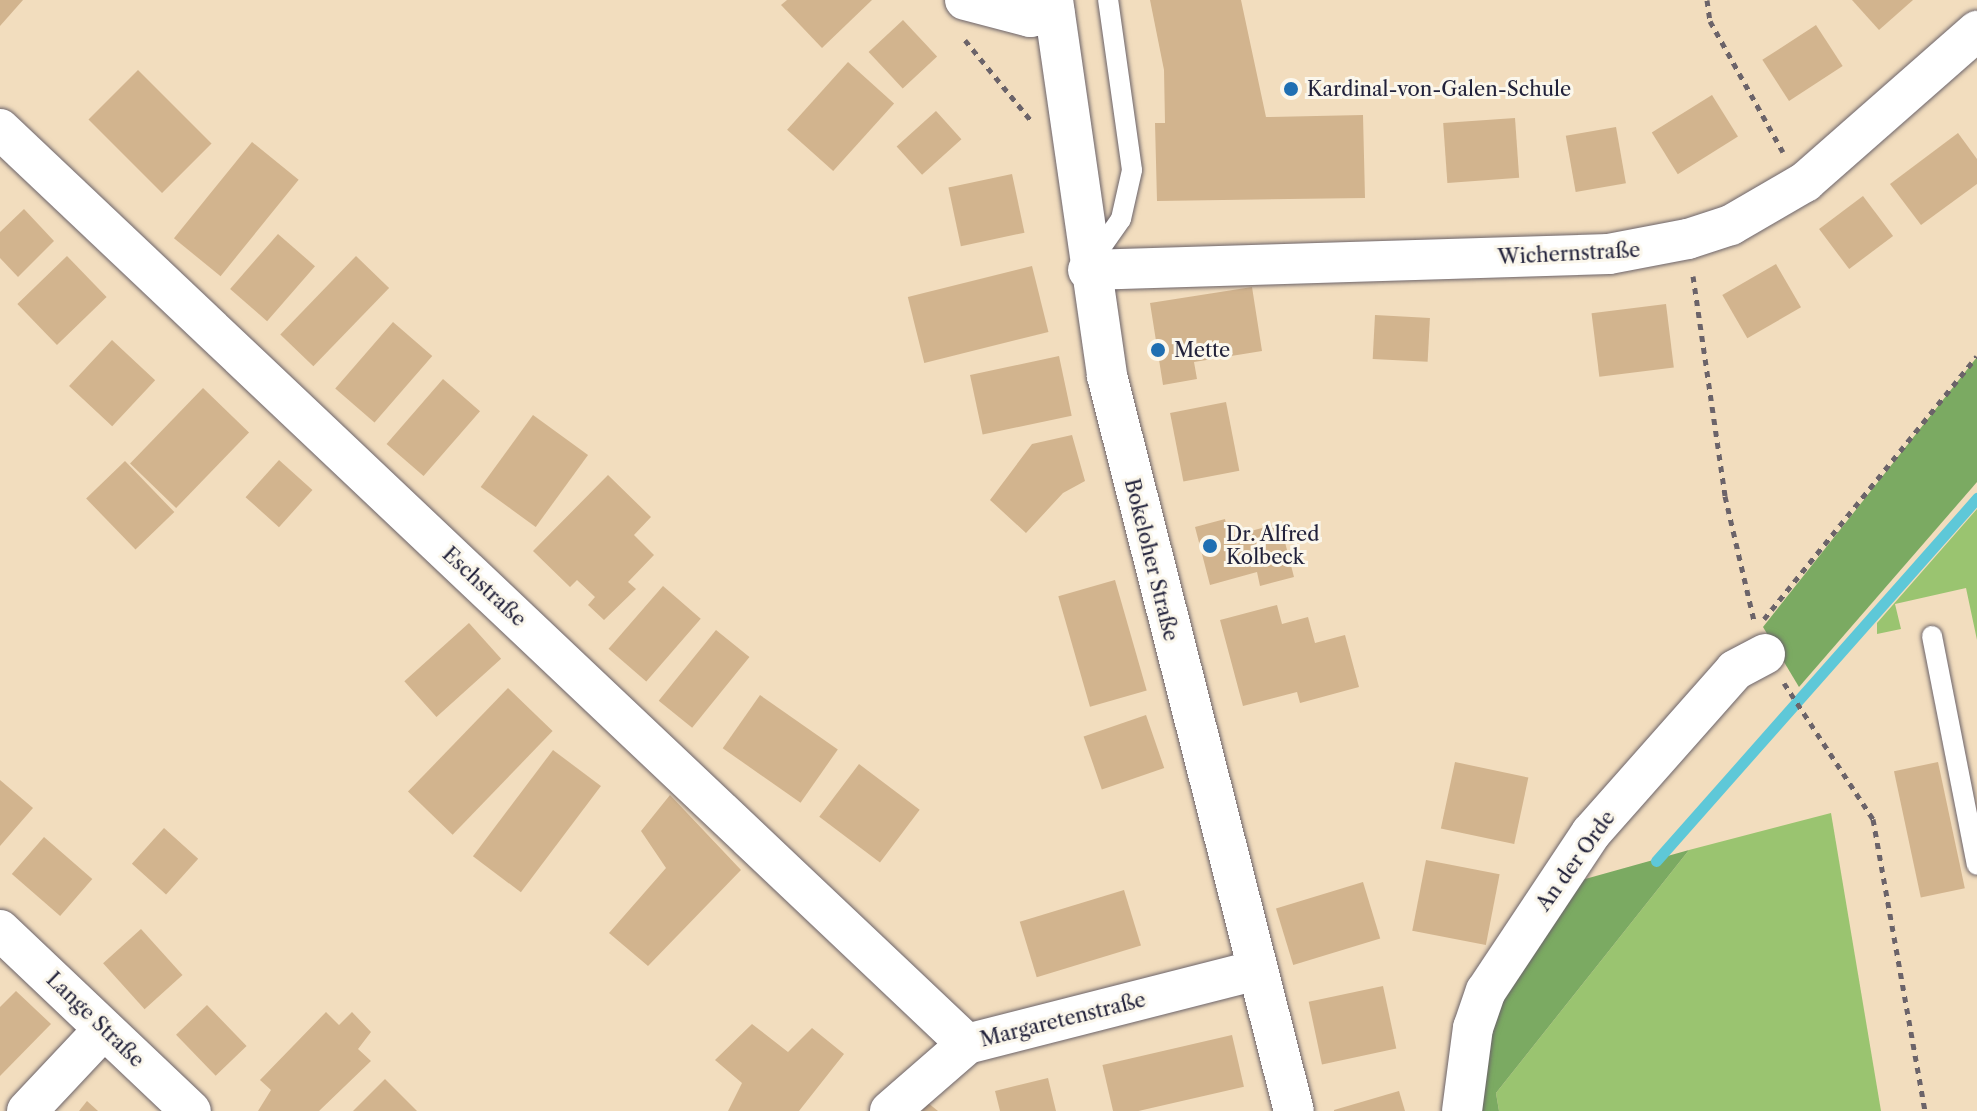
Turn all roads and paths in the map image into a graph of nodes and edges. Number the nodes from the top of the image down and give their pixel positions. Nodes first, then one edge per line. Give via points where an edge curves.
1 (965, 0) edge
2 (1108, 0) edge
3 (1707, 0) edge
4 (1054, 6) edge
5 (1977, 31) edge
6 (0, 129) edge
7 (1805, 182) junction
8 (1688, 239) junction
9 (1088, 270) junction
10 (1977, 356) edge
11 (1932, 636) dead end
12 (1765, 654) dead end
13 (1788, 689) dead end
14 (1977, 865) edge
15 (5, 944) edge
16 (1258, 970) junction
17 (104, 1029) junction
18 (967, 1044) junction
19 (27, 1111) edge
20 (191, 1111) edge
21 (890, 1111) edge
22 (1294, 1111) edge
23 (1462, 1111) edge
24 (1925, 1111) edge

1 - 4 street via 1030,17
2 - 9 lane via 1132,170 1121,219
3 - 7 path via 1710,21
4 - 9 street, Bokeloher Straße
5 - 7 street, Wichernstraße
6 - 18 street, Eschstraße
7 - 8 street, Wichernstraße via 1731,225
8 - 9 street, Wichernstraße via 1609,254
8 - 10 path via 1725,496 1756,629
9 - 16 street, Bokeloher Straße via 1152,570
11 - 14 lane
12 - 23 street, An der Orde via 1735,670 1591,833 1486,991 1473,1028
13 - 24 path via 1873,819
15 - 17 street, Lange Straße
16 - 18 street, Margaretenstraße
16 - 22 street, Bokeloher Straße
17 - 19 street
17 - 20 street, Lange Straße
18 - 21 street, Margaretenstraße

